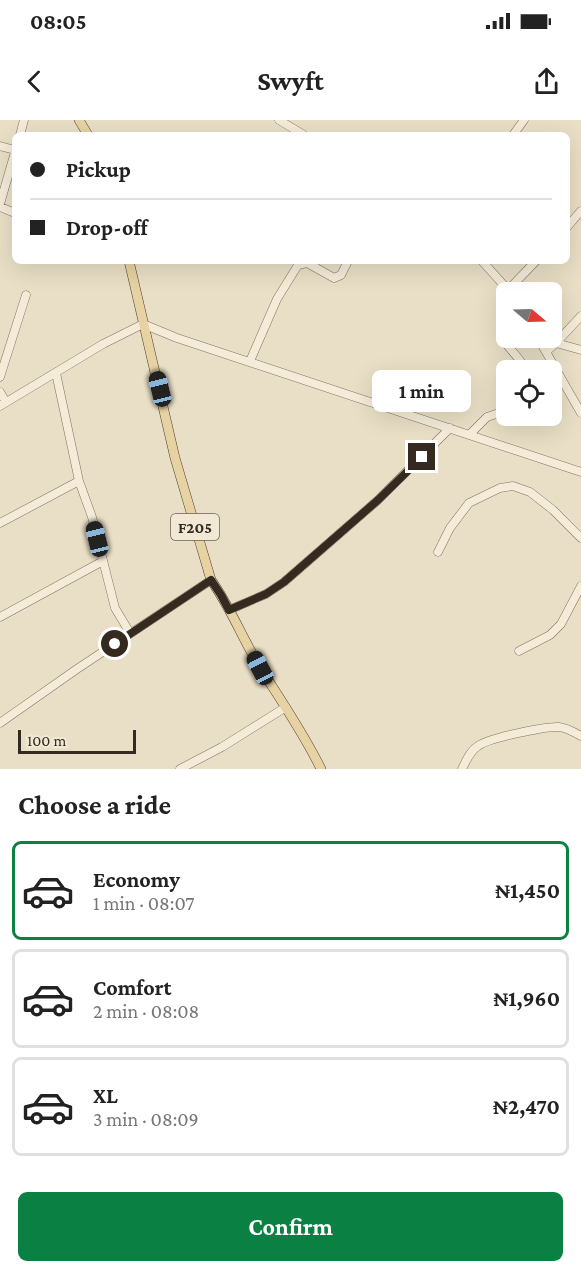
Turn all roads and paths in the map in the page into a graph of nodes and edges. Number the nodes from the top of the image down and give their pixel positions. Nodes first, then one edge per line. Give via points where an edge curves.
1 (279, 120) edge
2 (299, 132) edge
3 (12, 163) edge
4 (0, 205) edge
5 (581, 211) edge
6 (570, 224) edge
7 (130, 264) edge
8 (303, 264) edge
9 (315, 264) edge
10 (346, 264) edge
11 (485, 264) edge
12 (533, 264) edge
13 (501, 282) edge
14 (517, 282) edge
15 (26, 295) dead end
16 (581, 316) edge
17 (143, 324) junction
18 (562, 337) edge
19 (562, 345) edge
20 (508, 348) edge
21 (545, 348) edge
22 (550, 348) edge
23 (581, 350) edge
24 (547, 351) junction
25 (519, 360) edge
26 (250, 361) junction
27 (56, 373) junction
28 (0, 377) edge
29 (0, 392) edge
30 (3, 404) edge
31 (581, 413) edge
32 (496, 414) edge
33 (450, 428) junction
34 (469, 435) junction
35 (581, 472) edge
36 (79, 481) junction
37 (0, 523) edge
38 (581, 538) edge
39 (438, 552) dead end
40 (103, 561) junction
41 (211, 580) junction
42 (581, 586) edge
43 (229, 610) junction
44 (0, 617) edge
45 (130, 633) junction
46 (519, 651) dead end
47 (286, 707) junction
48 (0, 723) edge
49 (581, 736) edge
50 (180, 769) edge
51 (321, 769) edge
52 (462, 769) edge

1 - 2 street
3 - 4 street
5 - 6 street
7 - 17 main road, F205
8 - 26 street via 292,273 277,299
9 - 10 street via 334,278 341,275
11 - 13 street
12 - 14 street
15 - 28 street
16 - 18 street
17 - 26 street
17 - 27 street
17 - 41 main road, F205 via 175,458
19 - 23 street
20 - 25 street
21 - 24 street
22 - 24 street
24 - 31 street
26 - 33 street
27 - 30 street
27 - 36 street
29 - 30 street
32 - 34 street via 487,417
33 - 34 street
33 - 43 street via 378,500 284,582
34 - 35 street
36 - 37 street
36 - 40 street
38 - 39 street via 530,492 513,486 469,503
40 - 44 street
40 - 45 street via 116,608
41 - 43 main road, F205
41 - 45 street
42 - 46 street via 561,624 550,635
43 - 47 main road, F205
45 - 48 street
47 - 50 street
47 - 51 main road, F205
49 - 52 street via 563,727 549,727 487,742 477,746

